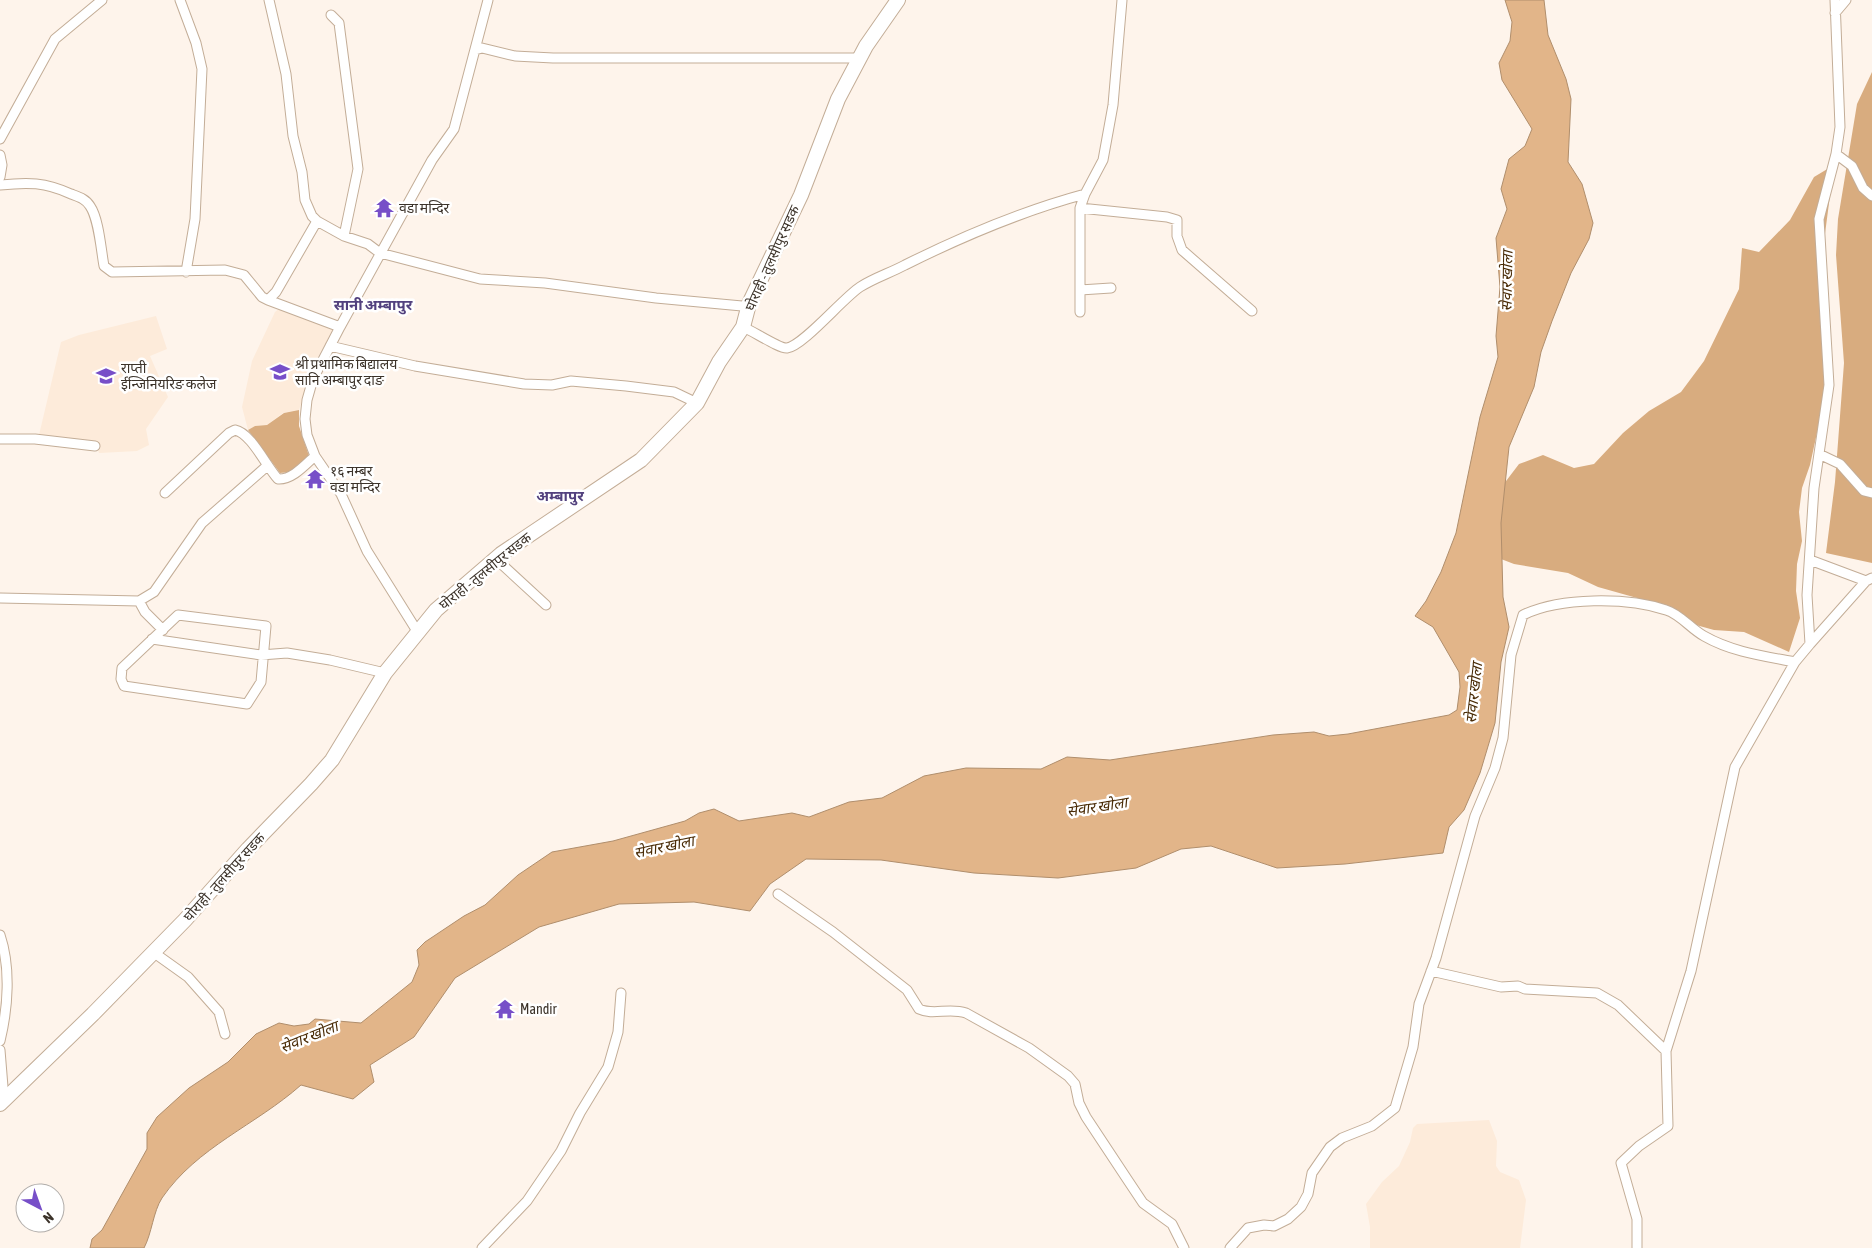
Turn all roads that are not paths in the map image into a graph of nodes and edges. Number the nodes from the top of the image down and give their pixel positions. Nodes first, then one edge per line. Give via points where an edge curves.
1 (102, 0) edge
2 (180, 0) edge
3 (269, 0) edge
4 (488, 0) edge
5 (898, 0) edge
6 (1122, 0) edge
7 (1835, 0) edge
8 (1846, 0) edge
9 (1835, 13) junction
10 (331, 15) dead end
11 (475, 50) junction
12 (859, 58) junction
13 (0, 139) edge
14 (1836, 154) junction
15 (0, 155) edge
16 (0, 178) edge
17 (0, 185) edge
18 (1085, 194) junction
19 (1872, 196) edge
20 (1080, 208) junction
21 (317, 221) junction
22 (344, 236) junction
23 (380, 253) junction
24 (186, 272) junction
25 (1111, 288) dead end
26 (1080, 290) junction
27 (268, 300) junction
28 (748, 304) junction
29 (1252, 310) dead end
30 (1080, 312) dead end
31 (340, 327) junction
32 (743, 327) junction
33 (330, 346) junction
34 (698, 403) junction
35 (0, 439) edge
36 (95, 446) dead end
37 (1819, 454) junction
38 (315, 456) junction
39 (266, 466) junction
40 (165, 493) dead end
41 (1872, 493) edge
42 (496, 559) junction
43 (1810, 560) junction
44 (1869, 579) edge
45 (0, 598) edge
46 (139, 601) junction
47 (546, 605) dead end
48 (163, 630) junction
49 (417, 631) junction
50 (152, 638) junction
51 (1810, 644) junction
52 (265, 654) junction
53 (1795, 662) junction
54 (385, 673) junction
55 (778, 894) dead end
56 (0, 935) edge
57 (153, 952) junction
58 (2, 953) edge
59 (1431, 971) junction
60 (621, 993) dead end
61 (225, 1034) dead end
62 (0, 1041) edge
63 (0, 1050) edge
64 (1666, 1051) junction
65 (1, 1101) edge
66 (482, 1248) edge
67 (1184, 1248) edge
68 (1230, 1248) edge
69 (1636, 1248) edge

1 - 13 street via 55,39
2 - 24 street via 202,69 195,219
3 - 21 street via 286,74 305,200
4 - 11 street
5 - 12 main road, घोराही - तुलसीपुर सडक
6 - 18 street via 1103,160
7 - 9 street
8 - 9 street
9 - 14 street via 1840,127
10 - 22 street via 339,23 358,169
11 - 12 street via 482,48 514,56 553,58
11 - 23 street via 454,129 432,160
12 - 28 main road, घोराही - तुलसीपुर सडक via 838,99 801,195
14 - 19 street via 1852,166 1863,188
14 - 37 street via 1819,219 1829,385
15 - 16 street
17 - 24 street via 35,182 85,199 94,217 104,266 112,272
18 - 20 street
18 - 32 street via 1018,215 885,274 860,288 792,346 780,347
20 - 26 street
20 - 29 street via 1167,216 1177,220 1177,236 1182,250
21 - 22 street
21 - 27 street via 276,292
22 - 23 street via 368,244
23 - 28 street via 480,280 545,283 656,298
23 - 31 street
24 - 27 street via 226,270 244,275
25 - 26 street
26 - 30 street
27 - 31 street
28 - 32 main road, घोराही - तुलसीपुर सडक
31 - 33 street
32 - 34 main road, घोराही - तुलसीपुर सडक via 719,362
33 - 34 street via 415,366 524,384 552,385 571,381 626,386 674,392
33 - 38 street via 307,400 305,419
34 - 42 main road, घोराही - तुलसीपुर सडक via 641,460
35 - 36 street via 35,439
37 - 41 street via 1840,464 1864,491
37 - 43 street
38 - 39 street via 293,475 283,479 278,479
38 - 49 street via 341,494 366,551
39 - 40 street via 247,435 235,430
39 - 46 street via 202,523 154,592
42 - 47 street
42 - 49 main road, घोराही - तुलसीपुर सडक via 436,610
43 - 44 street
43 - 51 street via 1807,595
44 - 51 street
45 - 46 street
46 - 48 street
48 - 50 street
48 - 52 street via 178,615 266,626
49 - 54 main road, घोराही - तुलसीपुर सडक
50 - 52 street
50 - 52 street via 122,668 124,686 247,704 261,682
51 - 53 street
52 - 54 street via 296,655
53 - 59 street via 1745,654 1703,636 1668,610 1630,602 1567,604 1538,608 1523,615 1511,655 1504,738 1475,816
53 - 64 street via 1735,767 1691,971
54 - 57 main road, घोराही - तुलसीपुर सडक via 332,760
55 - 67 street via 834,932 907,990 920,1010 954,1009 966,1014 1029,1048 1068,1076 1075,1084 1086,1117 1143,1203 1172,1224
56 - 58 street
57 - 61 street via 188,977 218,1012
57 - 65 main road, घोराही - तुलसीपुर सडक
58 - 62 street via 7,990 6,1016
59 - 64 street via 1501,987 1597,993 1618,1005
59 - 68 street via 1419,1004 1413,1047 1394,1108 1372,1126 1342,1138 1330,1147 1312,1173 1308,1194 1301,1206 1288,1218 1274,1226 1248,1228
60 - 66 street via 618,1032 608,1067 561,1150 527,1201
63 - 65 street
64 - 69 street via 1668,1126 1638,1146 1621,1164 1637,1219

